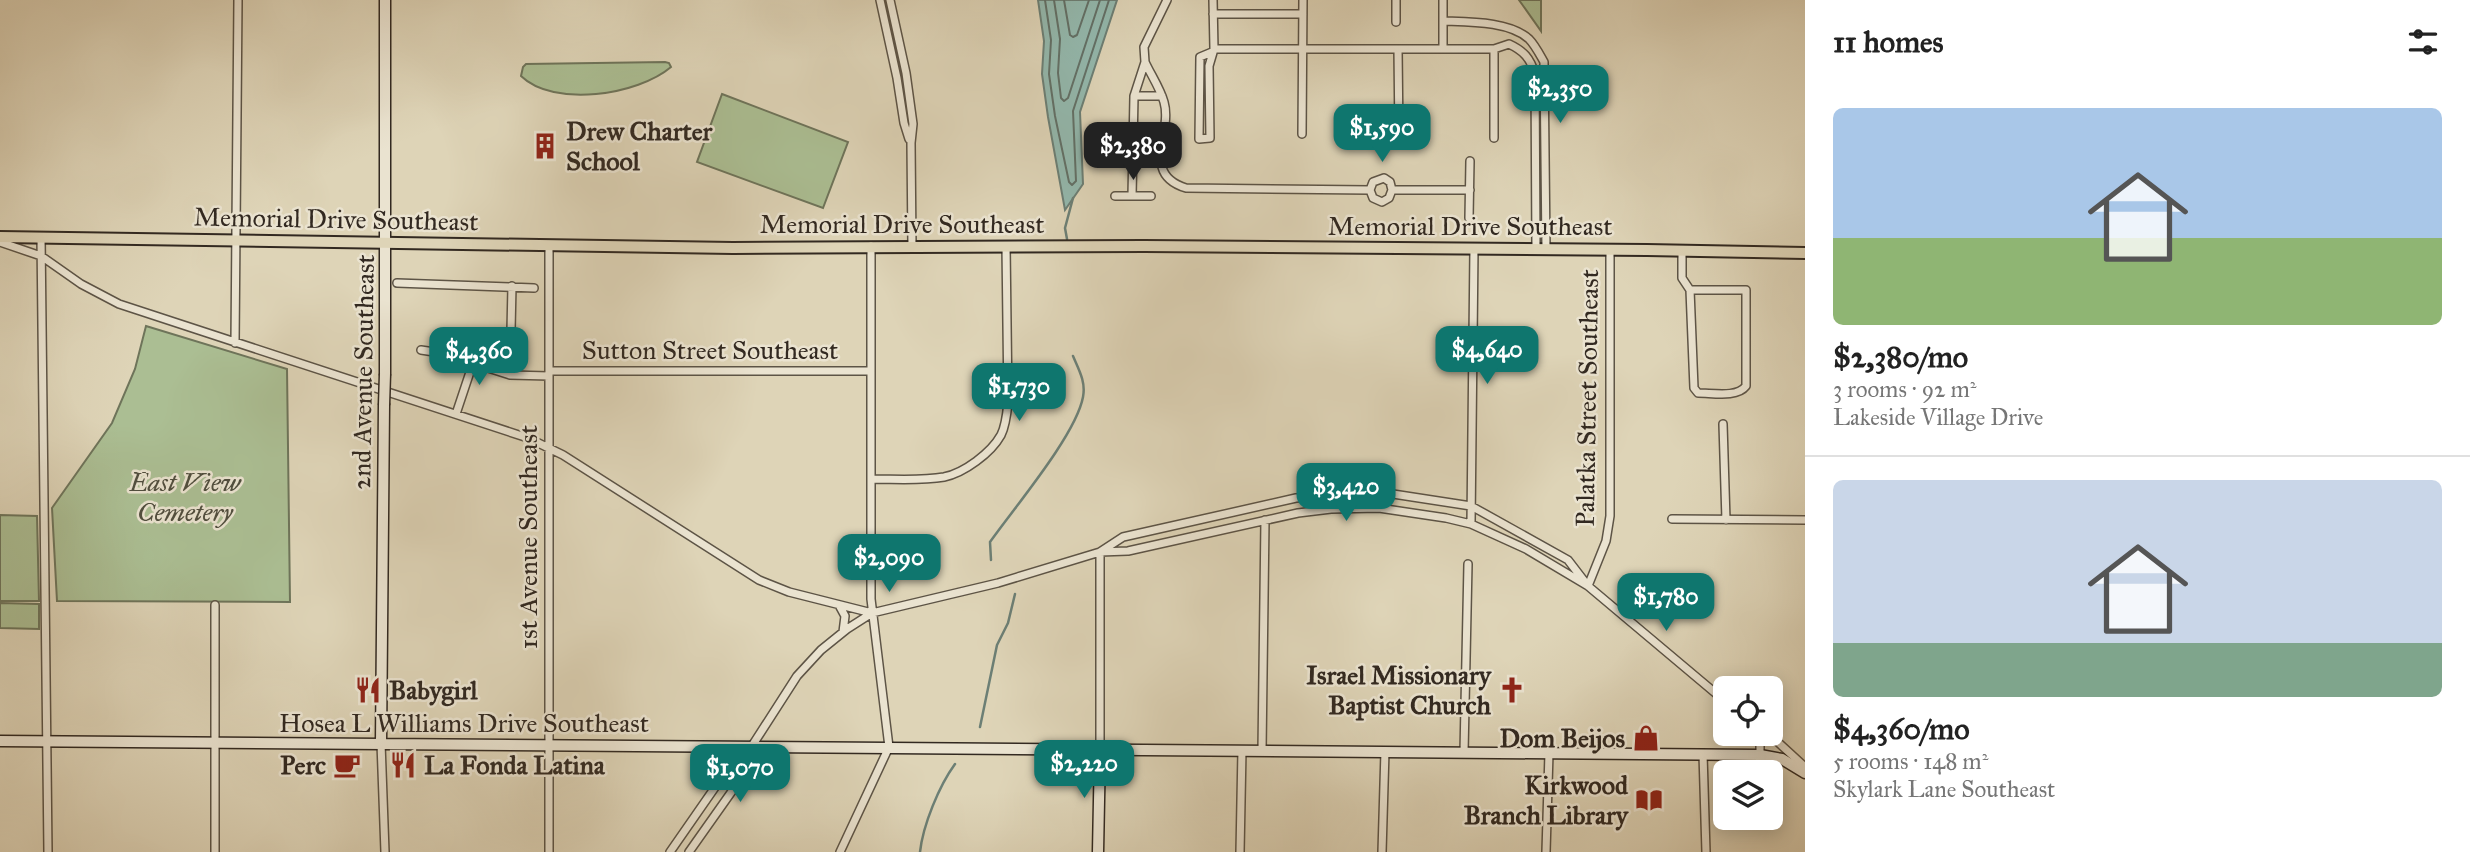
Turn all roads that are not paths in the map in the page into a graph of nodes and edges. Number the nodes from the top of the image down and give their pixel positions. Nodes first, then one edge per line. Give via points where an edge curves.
1 (238, 0) edge
2 (385, 0) edge
3 (880, 0) edge
4 (890, 0) edge
5 (1167, 0) edge
6 (1213, 0) edge
7 (1303, 0) edge
8 (1396, 0) edge
9 (1443, 0) edge
10 (1213, 14) junction
11 (1303, 14) junction
12 (1443, 21) junction
13 (1396, 22) dead end
14 (1513, 31) junction
15 (1509, 44) junction
16 (1303, 49) junction
17 (1398, 49) junction
18 (1443, 49) junction
19 (1494, 49) junction
20 (1213, 51) junction
21 (1145, 62) junction
22 (1134, 96) junction
23 (1162, 96) junction
24 (1302, 134) dead end
25 (1399, 138) dead end
26 (1494, 138) dead end
27 (1199, 139) dead end
28 (911, 143) junction
29 (1470, 160) dead end
30 (1370, 190) junction
31 (1392, 190) junction
32 (1470, 190) junction
33 (1115, 197) dead end
34 (1132, 197) junction
35 (1151, 197) dead end
36 (1469, 218) dead end
37 (0, 237) edge
38 (41, 237) junction
39 (235, 241) junction
40 (0, 242) edge
41 (385, 242) junction
42 (549, 244) junction
43 (871, 246) junction
44 (1006, 246) junction
45 (912, 247) junction
46 (1475, 248) junction
47 (1541, 249) junction
48 (1610, 250) junction
49 (1682, 251) junction
50 (1805, 253) edge
51 (41, 256) junction
52 (397, 283) dead end
53 (512, 286) junction
54 (534, 288) dead end
55 (1690, 290) junction
56 (235, 343) junction
57 (421, 350) dead end
58 (473, 363) junction
59 (870, 371) junction
60 (549, 373) junction
61 (510, 374) junction
62 (456, 414) junction
63 (1723, 424) dead end
64 (548, 447) junction
65 (872, 479) junction
66 (1471, 506) junction
67 (1672, 519) dead end
68 (1265, 520) junction
69 (1726, 520) junction
70 (1805, 520) edge
71 (1471, 524) junction
72 (1100, 552) junction
73 (1468, 564) dead end
74 (1588, 586) junction
75 (839, 604) junction
76 (215, 606) dead end
77 (872, 613) junction
78 (843, 632) junction
79 (1713, 691) edge
80 (0, 741) edge
81 (48, 741) junction
82 (214, 742) junction
83 (381, 744) junction
84 (550, 745) junction
85 (752, 746) junction
86 (1760, 746) edge
87 (1781, 746) edge
88 (889, 747) junction
89 (1100, 749) junction
90 (1242, 750) junction
91 (1262, 750) junction
92 (1385, 751) junction
93 (1464, 752) junction
94 (1549, 753) junction
95 (1703, 754) junction
96 (1760, 755) junction
97 (1805, 770) edge
98 (48, 852) edge
99 (215, 852) edge
100 (384, 852) edge
101 (550, 852) edge
102 (670, 852) edge
103 (690, 852) edge
104 (840, 852) edge
105 (1098, 852) edge
106 (1240, 852) edge
107 (1382, 852) edge
108 (1546, 852) edge
109 (1706, 852) edge

1 - 39 street
2 - 41 street, 2nd Avenue Southeast
3 - 28 street
4 - 28 street via 906,73
5 - 21 street via 1144,47
6 - 10 street
7 - 11 street
8 - 13 street
9 - 12 street
10 - 11 street
10 - 20 street
11 - 16 street
12 - 14 street
12 - 18 street
14 - 15 street
14 - 47 street via 1528,38 1544,62
15 - 19 street
15 - 47 street via 1526,54 1535,74
16 - 17 street
16 - 20 street
16 - 24 street
17 - 18 street
17 - 25 street
18 - 19 street
19 - 26 street
20 - 27 street via 1210,138
21 - 22 street
21 - 23 street
22 - 23 street
22 - 34 street
23 - 30 street via 1167,121 1160,158 1175,185
28 - 45 street
29 - 32 street
30 - 31 street via 1381,202
30 - 31 street via 1373,182 1384,178
31 - 32 street
32 - 36 street
33 - 34 street
34 - 35 street
37 - 38 main road, Memorial Drive Southeast
38 - 39 main road, Memorial Drive Southeast
38 - 51 street
39 - 41 main road, Memorial Drive Southeast
39 - 56 street
40 - 51 street
41 - 42 main road, Memorial Drive Southeast
41 - 83 street, 2nd Avenue Southeast, bridge
42 - 43 main road, Memorial Drive Southeast
42 - 60 street, 1st Avenue Southeast
43 - 45 main road, Memorial Drive Southeast
43 - 59 street
44 - 45 main road, Memorial Drive Southeast
44 - 46 main road, Memorial Drive Southeast
44 - 65 street via 1008,402 1001,435 976,460 947,476
46 - 47 main road, Memorial Drive Southeast
46 - 66 street
47 - 48 main road, Memorial Drive Southeast
48 - 49 main road, Memorial Drive Southeast
48 - 74 street, Palatka Street Southeast via 1610,516 1606,541
49 - 50 main road, Memorial Drive Southeast
49 - 55 street via 1682,278
51 - 56 street via 119,304
51 - 81 street
52 - 53 street
53 - 54 street
53 - 61 street
55 - 55 street via 1695,388 1698,393 1744,390 1746,290
56 - 62 street
57 - 58 street, Sutton Street Southeast
58 - 61 street, Sutton Street Southeast
58 - 62 street
59 - 60 street, Sutton Street Southeast
59 - 65 street
60 - 61 street, Sutton Street Southeast
60 - 64 street, 1st Avenue Southeast
62 - 64 street
63 - 69 street
64 - 75 street via 759,580
64 - 84 street, 1st Avenue Southeast
65 - 77 street
66 - 71 street
66 - 72 street via 1380,492 1296,498 1123,537
66 - 74 street via 1567,560
67 - 69 street
68 - 71 street via 1331,509 1379,508
68 - 72 street via 1128,551
68 - 91 street
69 - 70 street
71 - 74 street via 1526,549
72 - 77 street via 998,583
72 - 89 street
73 - 93 street
74 - 79 street
75 - 77 street
75 - 78 street via 845,616
76 - 82 street
77 - 78 street
77 - 88 street
78 - 85 street via 797,676
80 - 81 street, Hosea L Williams Drive Southeast
81 - 82 street, Hosea L Williams Drive Southeast
81 - 98 street
82 - 83 street, Hosea L Williams Drive Southeast
82 - 99 street
83 - 84 street, Hosea L Williams Drive Southeast
83 - 100 street
84 - 85 street, Hosea L Williams Drive Southeast
84 - 101 street, 1st Avenue Southeast
85 - 88 street, Hosea L Williams Drive Southeast
85 - 102 street via 734,760
85 - 103 street via 753,762
86 - 96 street
87 - 97 street
88 - 89 street, Hosea L Williams Drive Southeast
88 - 104 street
89 - 90 street, Hosea L Williams Drive Southeast
89 - 105 street
90 - 91 street, Hosea L Williams Drive Southeast
90 - 106 street
91 - 92 street, Hosea L Williams Drive Southeast
92 - 93 street, Hosea L Williams Drive Southeast
92 - 107 street
93 - 94 street, Hosea L Williams Drive Southeast
94 - 95 street, Hosea L Williams Drive Southeast
94 - 108 street
95 - 96 street, Hosea L Williams Drive Southeast
95 - 109 street
96 - 97 street, Hosea L Williams Drive Southeast

